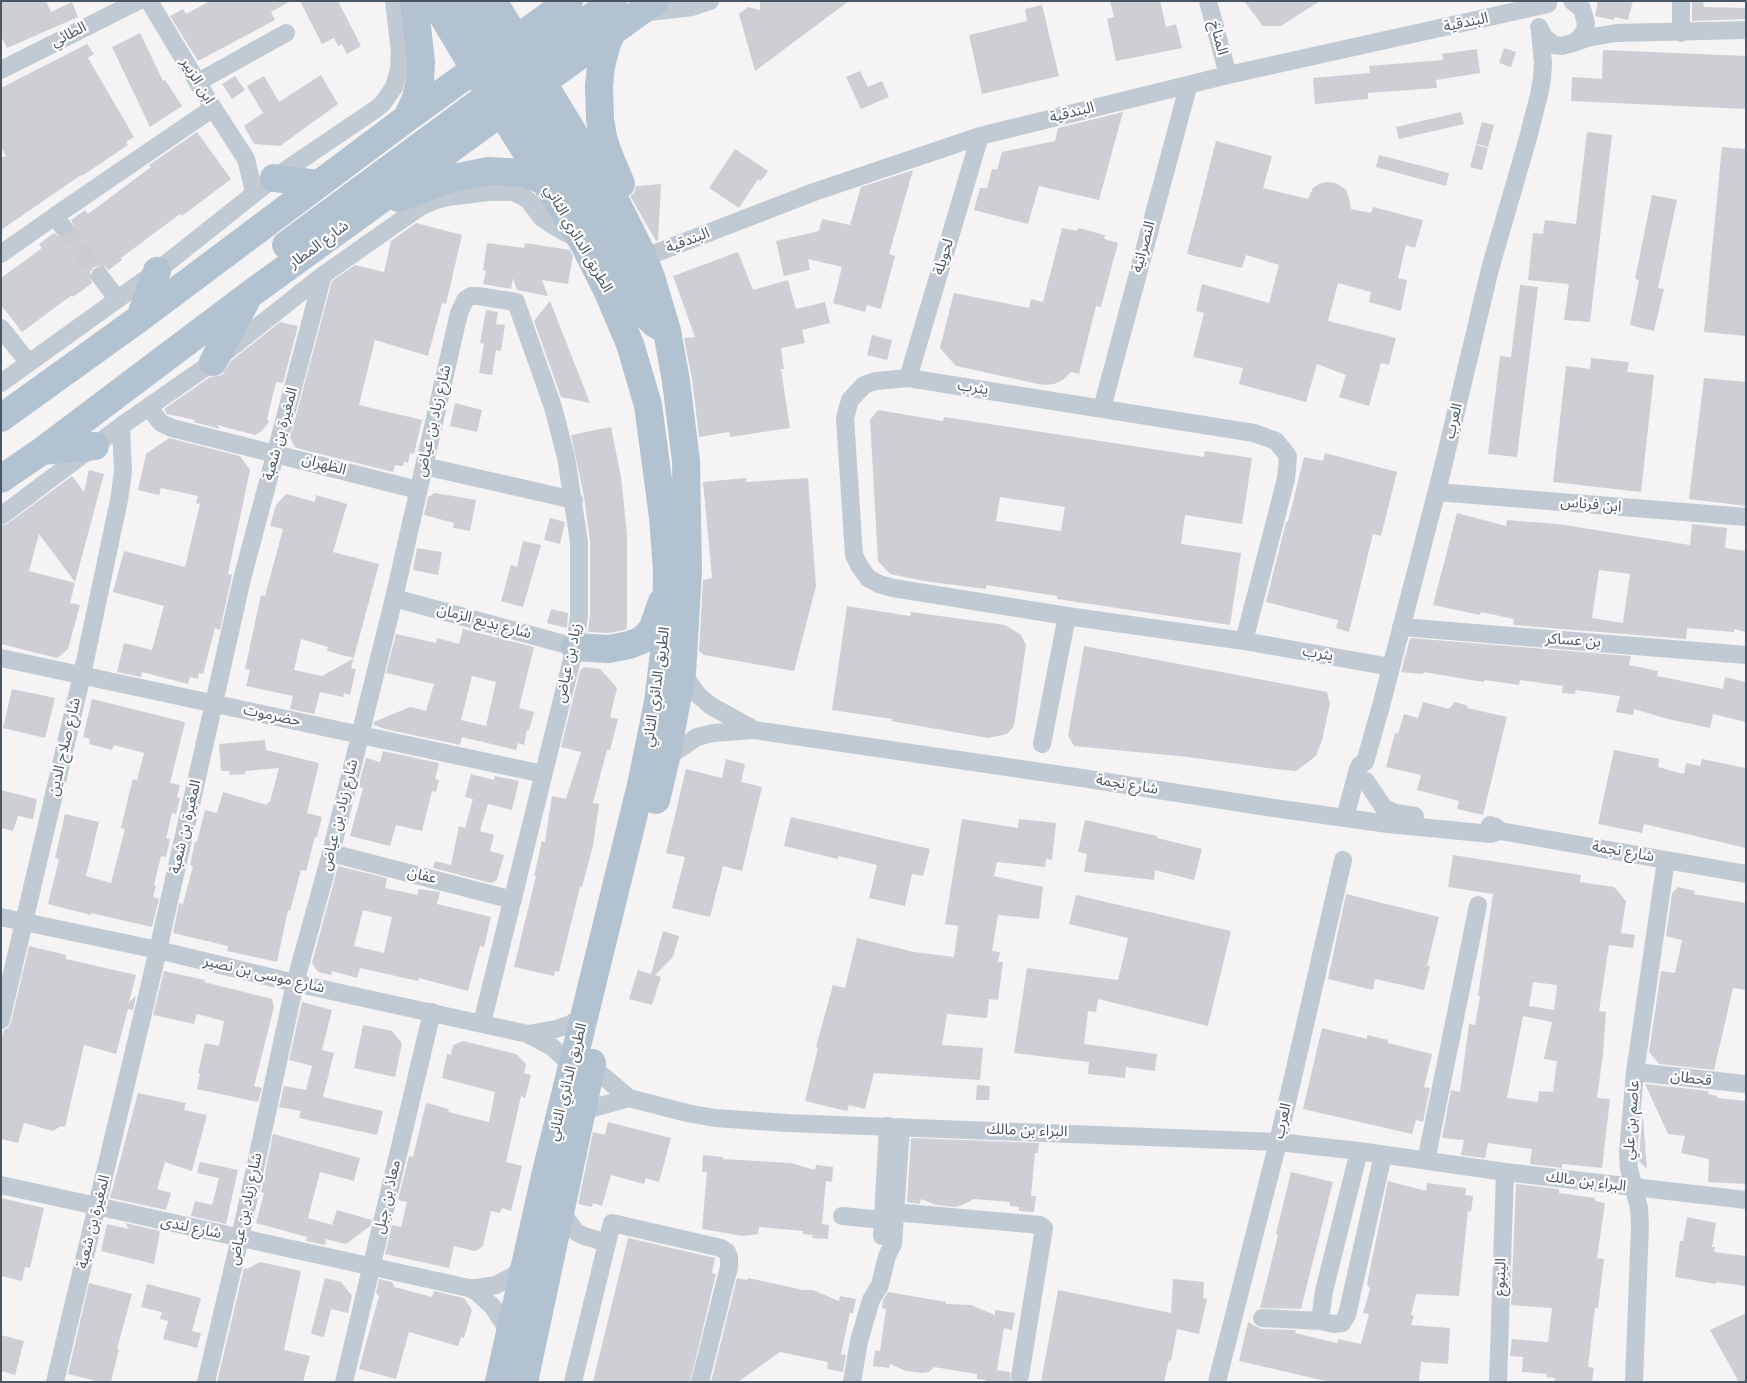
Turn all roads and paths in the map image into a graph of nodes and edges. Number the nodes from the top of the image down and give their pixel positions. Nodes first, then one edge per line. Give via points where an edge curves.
1 (138, 1) edge
2 (150, 1) edge
3 (394, 1) edge
4 (414, 1) edge
5 (434, 1) edge
6 (463, 1) edge
7 (493, 1) edge
8 (569, 1) edge
9 (613, 1) edge
10 (710, 1) edge
11 (1208, 1) edge
12 (1681, 1) edge
13 (1550, 3) edge
14 (1579, 6) edge
15 (113, 7) edge
16 (646, 7) edge
17 (1513, 13) junction
18 (1540, 28) junction
19 (1746, 30) edge
20 (613, 31) junction
21 (286, 33) dead end
22 (1616, 33) junction
23 (1681, 33) junction
24 (516, 39) junction
25 (1569, 44) junction
26 (1, 70) edge
27 (1228, 76) junction
28 (1542, 79) junction
29 (509, 80) junction
30 (198, 82) junction
31 (1188, 87) junction
32 (213, 108) junction
33 (407, 118) junction
34 (980, 136) junction
35 (545, 181) junction
36 (318, 184) junction
37 (264, 185) junction
38 (618, 206) junction
39 (361, 214) junction
40 (579, 236) junction
41 (1, 254) edge
42 (643, 258) junction
43 (157, 271) junction
44 (323, 275) junction
45 (100, 276) tunnel mouth
46 (249, 295) junction
47 (117, 299) junction
48 (516, 302) joint
49 (140, 318) junction
50 (1, 328) edge
51 (667, 332) junction
52 (28, 362) junction
53 (213, 362) junction
54 (908, 378) junction
55 (1, 383) edge
56 (148, 408) junction
57 (1102, 408) junction
58 (1, 418) edge
59 (121, 426) junction
60 (72, 427) junction
61 (95, 446) junction
62 (42, 451) junction
63 (276, 453) junction
64 (424, 466) junction
65 (123, 472) junction
66 (1, 479) edge
67 (418, 490) junction
68 (1437, 492) junction
69 (574, 500) junction
70 (1, 516) edge
71 (1746, 517) edge
72 (667, 571) junction
73 (394, 598) junction
74 (1067, 616) junction
75 (1401, 627) junction
76 (1244, 641) junction
77 (575, 647) junction
78 (1746, 655) edge
79 (1, 658) edge
80 (1391, 667) junction
81 (682, 673) junction
82 (82, 675) junction
83 (215, 704) junction
84 (754, 730) junction
85 (360, 734) junction
86 (1042, 744) dead end
87 (666, 758) junction
88 (1365, 762) junction
89 (542, 774) junction
90 (1366, 781) junction
91 (1389, 817) junction
92 (1351, 818) junction
93 (331, 853) junction
94 (1343, 860) dead end
95 (1666, 860) junction
96 (1746, 874) edge
97 (514, 900) junction
98 (1478, 904) dead end
99 (1, 918) edge
100 (24, 922) junction
101 (158, 950) junction
102 (295, 983) junction
103 (432, 1012) junction
104 (584, 1015) junction
105 (1, 1020) edge
106 (482, 1023) junction
107 (528, 1034) junction
108 (582, 1068) junction
109 (1635, 1072) junction
110 (1746, 1084) edge
111 (629, 1098) junction
112 (582, 1111) junction
113 (894, 1127) junction
114 (1278, 1142) junction
115 (1360, 1151) junction
116 (1383, 1154) junction
117 (1426, 1161) junction
118 (1504, 1172) junction
119 (1, 1185) edge
120 (1635, 1188) junction
121 (1746, 1200) edge
122 (98, 1207) junction
123 (561, 1211) junction
124 (842, 1216) dead end
125 (889, 1216) junction
126 (240, 1238) junction
127 (607, 1243) junction
128 (526, 1262) junction
129 (371, 1267) junction
130 (469, 1288) junction
131 (1262, 1318) dead end
132 (1321, 1321) junction
133 (508, 1344) junction
134 (1020, 1376) dead end
135 (55, 1382) edge
136 (206, 1382) edge
137 (344, 1382) edge
138 (499, 1382) edge
139 (524, 1382) edge
140 (573, 1382) edge
141 (700, 1382) edge
142 (852, 1382) edge
143 (1217, 1382) edge
144 (1498, 1382) edge
145 (1634, 1382) edge

1 - 15 street, الطائي
2 - 30 street, ابن الزبير
3 - 37 street via 400,52 399,69 389,95 376,109
4 - 33 main road via 420,80
5 - 29 main road, الطريق الدائري الثاني
6 - 29 main road
7 - 24 main road, الطريق الدائري الثاني
8 - 24 main road
9 - 29 main road
10 - 16 street, شارع المطار via 692,7
11 - 27 street, المناخ
12 - 23 street
13 - 17 street, البندقية
13 - 18 street via 1542,10
14 - 22 street via 1590,20
14 - 25 street, العرب via 1586,23 1585,31
15 - 26 street, الطائي
16 - 20 main road, شارع المطار
17 - 18 street via 1526,17
17 - 27 street, البندقية
18 - 25 street via 1548,42
18 - 28 street, العرب
19 - 23 street
20 - 29 main road, شارع المطار
20 - 38 main road via 601,66 599,86 603,137 621,183
21 - 30 street
22 - 23 street
22 - 25 street
24 - 29 main road, الطريق الدائري الثاني
25 - 28 street, العرب via 1554,55
27 - 31 street, البندقية
28 - 68 street, العرب via 1490,270
29 - 33 main road, شارع المطار
29 - 35 main road, الطريق الدائري الثاني
29 - 38 main road, الطريق الدائري الثاني
29 - 39 main road, شارع المطار
29 - 51 main road via 589,204 635,304
29 - 60 main road via 168,331 128,365
30 - 32 street, ابن الزبير
31 - 34 street, البندقية
31 - 57 street, النصرانية
32 - 37 street, ابن الزبير
32 - 41 street via 59,222
33 - 36 main road, شارع المطار
34 - 42 street, البندقية via 814,192
34 - 54 street, لحويلة
35 - 39 main road via 522,173 478,172 442,181
35 - 40 main road, الطريق الدائري الثاني
36 - 37 main road
36 - 49 main road, شارع المطار
37 - 43 street
38 - 42 main road, الطريق الدائري الثاني
39 - 46 main road, شارع المطار
40 - 44 street, شارع المطار via 549,223 529,201 513,192 448,197 412,212
40 - 72 main road, الطريق الدائري الثاني via 626,335 648,405 664,517
42 - 51 main road, الطريق الدائري الثاني
43 - 47 street
43 - 49 main road
44 - 53 street, شارع المطار
44 - 63 street, المغيرة بن شعبة
45 - 47 street
46 - 53 main road
46 - 60 main road, شارع المطار
47 - 52 street
48 - 64 street, شارع زياد بن عياض via 471,296 462,304
48 - 69 street, زياد بن عياض via 553,407
49 - 58 main road, شارع المطار
50 - 52 street
51 - 81 main road, الطريق الدائري الثاني via 686,461 688,571
52 - 55 street
53 - 56 street, شارع المطار
54 - 57 street, يثرب
54 - 74 street, يثرب via 864,385 850,400 845,418 854,555 860,567 868,578 892,588
56 - 59 street, شارع المطار
56 - 63 street, الظهران via 161,423 172,428
57 - 76 street, يثرب via 1260,434 1276,441 1288,456 1286,479
59 - 61 street, شارع المطار
59 - 65 street, شارع صلاح الدين
60 - 62 main road, شارع المطار
61 - 62 main road
61 - 65 street via 113,455
61 - 70 street, شارع المطار
62 - 66 main road, شارع المطار
63 - 67 street, الظهران
63 - 83 street, المغيرة بن شعبة via 242,579
64 - 67 street, شارع زياد بن عياض
64 - 69 street
65 - 82 street, شارع صلاح الدين
67 - 73 street, شارع زياد بن عياض
68 - 71 street, ابن فرناس
68 - 75 street, العرب
69 - 77 street, زياد بن عياض via 580,542
72 - 77 main road via 652,630 642,640 608,649
72 - 104 main road, الطريق الدائري الثاني via 666,637 658,702 641,785
73 - 77 street, شارع بديع الزمان
73 - 85 street, شارع زياد بن عياض
74 - 76 street, يثرب
74 - 86 street
75 - 78 street, بن عساكر
75 - 80 street, العرب
76 - 80 street, يثرب
77 - 89 street, زياد بن عياض
79 - 82 street, حضرموت
80 - 88 street, العرب
81 - 84 street, شارع نجمة via 698,695 711,706
81 - 87 main road, الطريق الدائري الثاني
82 - 83 street, حضرموت
82 - 100 street, شارع صلاح الدين
83 - 85 street, حضرموت
83 - 101 street, المغيرة بن شعبة
84 - 87 street, شارع نجمة via 713,733 697,738
84 - 92 street, شارع نجمة
85 - 89 street, حضرموت
85 - 93 street, شارع زياد بن عياض
87 - 108 main road, الطريق الدائري الثاني
88 - 90 street, العرب via 1369,768
88 - 92 street, العرب via 1358,769
89 - 97 street, زياد بن عياض
90 - 91 street
90 - 92 street, العرب
91 - 92 street, شارع نجمة
91 - 95 street, شارع نجمة via 1491,834 1500,831
93 - 97 street, عفان
93 - 102 street, شارع زياد بن عياض
94 - 114 street, العرب
95 - 96 street, شارع نجمة
95 - 109 street, عاصم بن علي
97 - 106 street, زياد بن عياض
98 - 117 street
99 - 100 street, شارع موسى بن نصير
100 - 101 street, شارع موسى بن نصير
100 - 105 street, شارع صلاح الدين
101 - 102 street, شارع موسى بن نصير
101 - 122 street, المغيرة بن شعبة
102 - 103 street, شارع موسى بن نصير
102 - 126 street, شارع زياد بن عياض
103 - 106 street, شارع موسى بن نصير
103 - 129 street, معاذ بن جبل
104 - 107 street, شارع موسى بن نصير via 571,1024
104 - 108 main road, الطريق الدائري الثاني
106 - 107 street, شارع موسى بن نصير
107 - 108 street, شارع موسى بن نصير via 552,1046
108 - 111 street, البراء بن مالك
108 - 112 main road, الطريق الدائري الثاني
108 - 128 main road, الطريق الدائري الثاني via 548,1167
109 - 110 street, قحطان
109 - 120 street, عاصم بن علي via 1628,1152
111 - 112 street, البراء بن مالك
111 - 113 street, البراء بن مالك via 715,1118
112 - 123 main road, الطريق الدائري الثاني
113 - 114 street, البراء بن مالك
113 - 125 street
114 - 115 street, البراء بن مالك
114 - 143 street, العرب
115 - 116 street, البراء بن مالك
115 - 132 street via 1324,1291
116 - 117 street, البراء بن مالك
116 - 132 street via 1345,1319 1339,1324
117 - 118 street, البراء بن مالك
118 - 120 street, البراء بن مالك
118 - 144 street, الينبوع
119 - 122 street, شارع لندى
120 - 121 street, البراء بن مالك
120 - 145 street, عاصم بن علي via 1640,1225
122 - 126 street, شارع لندى
122 - 135 street, المغيرة بن شعبة
123 - 127 street via 576,1232
123 - 139 main road, الطريق الدائري الثاني
124 - 125 street
125 - 134 street via 1040,1225 1044,1228
125 - 142 street via 893,1244 880,1285 871,1300
126 - 129 street, شارع لندى
126 - 136 street, شارع زياد بن عياض
127 - 140 street
127 - 141 street via 612,1223 727,1252 729,1267
128 - 130 street, شارع لندى via 505,1281
128 - 133 main road, الطريق الدائري الثاني
129 - 130 street, شارع لندى
129 - 137 street, معاذ بن جبل
130 - 133 street, شارع لندى via 486,1299 499,1315
131 - 132 street
133 - 138 main road, الطريق الدائري الثاني

